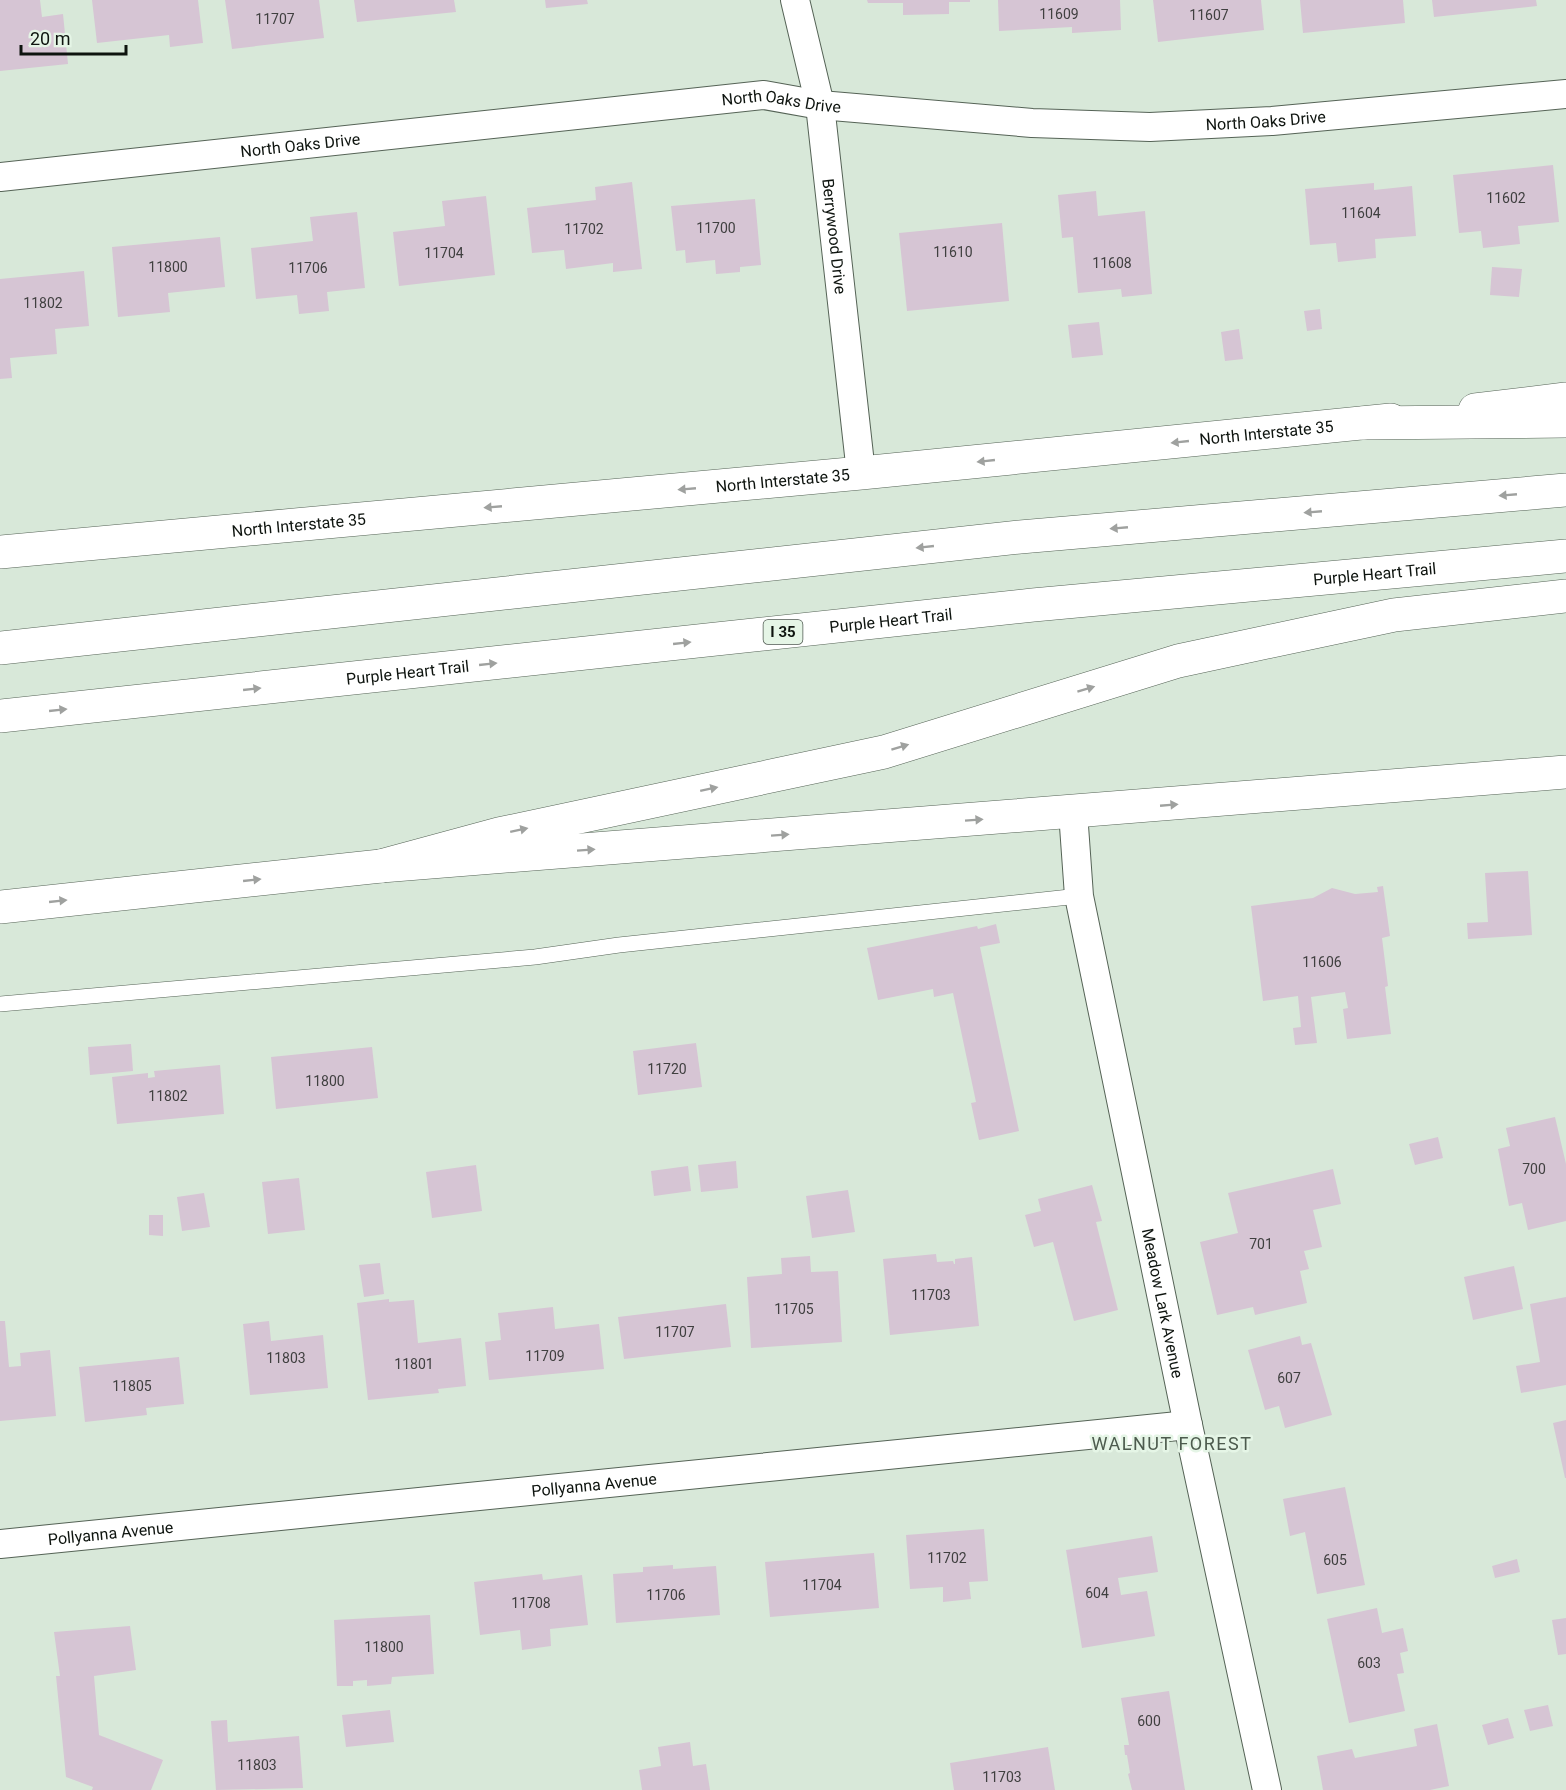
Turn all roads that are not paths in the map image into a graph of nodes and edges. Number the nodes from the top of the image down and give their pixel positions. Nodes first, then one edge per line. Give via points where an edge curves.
1 (795, 0) edge
2 (1566, 94) edge
3 (820, 105) junction
4 (0, 177) edge
5 (1566, 399) edge
6 (1566, 421) edge
7 (1364, 423) junction
8 (861, 473) junction
9 (1566, 490) edge
10 (0, 552) edge
11 (1566, 556) edge
12 (1566, 596) edge
13 (0, 648) edge
14 (0, 716) edge
15 (1566, 772) edge
16 (1073, 812) junction
17 (381, 866) junction
18 (1079, 896) junction
19 (0, 907) edge
20 (0, 1004) edge
21 (1188, 1425) junction
22 (0, 1544) edge
23 (1267, 1790) edge

1 - 3 street, Berrywood Drive
2 - 3 street, North Oaks Drive via 1272,121 1150,127 1032,123
3 - 4 street, North Oaks Drive via 764,94
3 - 8 street, Berrywood Drive
5 - 7 main road, North Interstate 35
6 - 7 main road
7 -> 8 main road, North Interstate 35
8 -> 10 main road, North Interstate 35
9 -> 13 main road via 1020,537
14 -> 11 main road, Purple Heart Trail / I 35 via 1022,607
17 -> 12 main road via 499,834 884,752 1178,661 1394,615
16 -> 15 main road
17 -> 16 main road
16 - 18 street, Meadow Lark Avenue
19 -> 17 main road
18 - 20 lane via 535,957
18 - 21 street, Meadow Lark Avenue
21 - 22 street, Pollyanna Avenue
21 - 23 street, Meadow Lark Avenue

